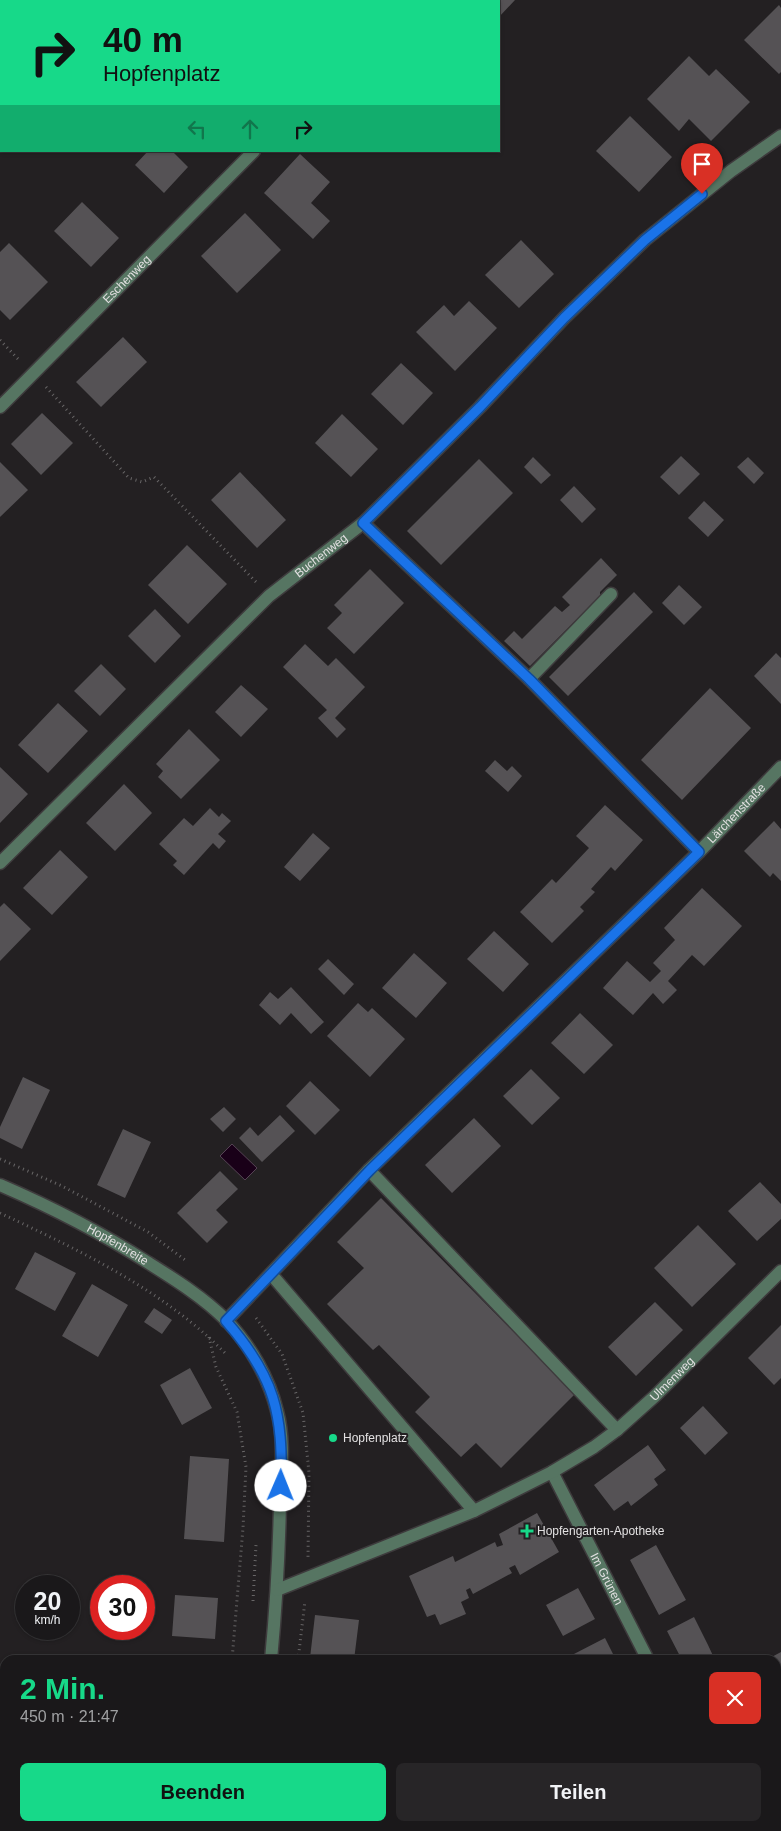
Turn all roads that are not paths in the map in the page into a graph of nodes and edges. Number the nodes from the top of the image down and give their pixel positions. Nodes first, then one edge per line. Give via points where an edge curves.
1 (781, 136) edge
2 (253, 152) edge
3 (0, 407) edge
4 (363, 523) junction
5 (611, 594) dead end
6 (529, 679) junction
7 (781, 767) edge
8 (699, 852) junction
9 (0, 863) edge
10 (370, 1170) junction
11 (0, 1185) edge
12 (781, 1271) edge
13 (271, 1274) junction
14 (226, 1321) junction
15 (617, 1430) junction
16 (552, 1472) junction
17 (474, 1511) junction
18 (277, 1590) junction
19 (272, 1655) edge
20 (645, 1655) edge

1 - 4 street, Buchenweg via 731,171 645,240
2 - 3 street, Eschenweg
4 - 6 street
4 - 9 street, Buchenweg via 269,596
5 - 6 street
6 - 8 street
7 - 8 street, Lärchenstraße
8 - 10 street, Lärchenstraße
10 - 13 street, Lärchenstraße
10 - 15 street
11 - 14 street, Hopfenbreite via 117,1243 175,1280
12 - 15 street, Ulmenweg
13 - 14 street
13 - 17 street
14 - 18 street via 258,1364 279,1418 282,1449
15 - 16 street, Ulmenweg
16 - 17 street
16 - 20 street, Im Grünen
17 - 18 street
18 - 19 street

